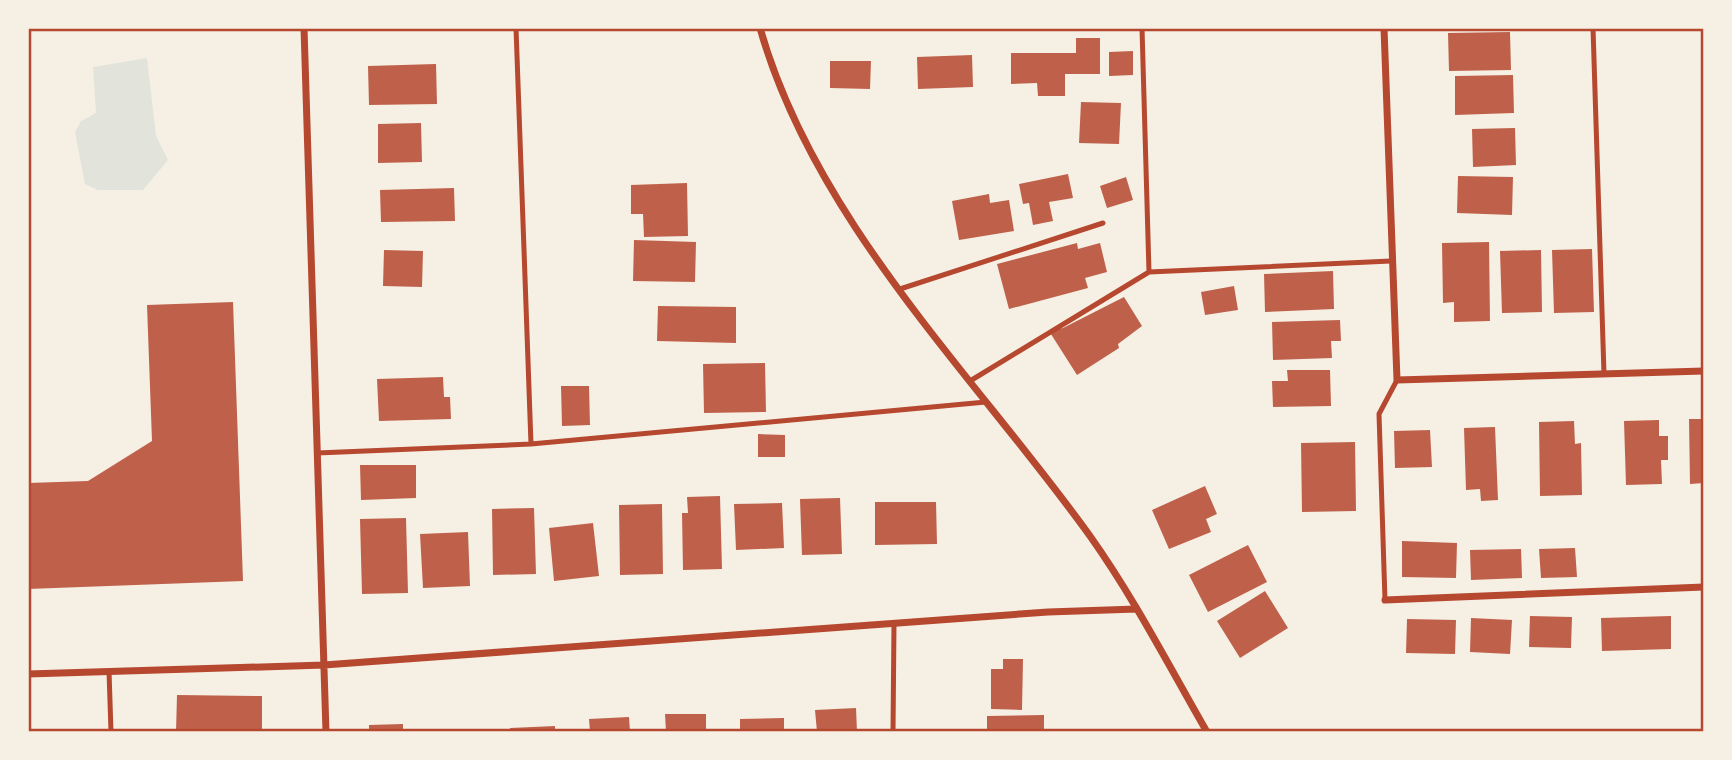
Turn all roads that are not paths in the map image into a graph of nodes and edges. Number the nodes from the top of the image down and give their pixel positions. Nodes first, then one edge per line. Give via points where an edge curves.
1 (304, 28) edge
2 (516, 28) edge
3 (760, 28) edge
4 (1142, 28) edge
5 (1384, 28) edge
6 (1593, 28) edge
7 (1103, 223) dead end
8 (1391, 261) junction
9 (1149, 272) junction
10 (900, 289) junction
11 (1704, 370) edge
12 (1604, 374) junction
13 (1397, 380) junction
14 (970, 381) junction
15 (986, 402) junction
16 (531, 444) junction
17 (317, 453) junction
18 (1704, 587) edge
19 (1385, 600) joint
20 (1137, 609) junction
21 (894, 624) junction
22 (324, 665) junction
23 (109, 671) junction
24 (28, 674) edge
25 (111, 732) edge
26 (326, 732) edge
27 (892, 732) edge
28 (1207, 732) edge

1 - 17 street
2 - 16 lane
3 - 10 street via 790,112 831,191
4 - 9 lane
5 - 8 street
6 - 12 lane
7 - 10 lane
8 - 9 lane
8 - 13 street
9 - 14 lane
10 - 14 street
11 - 12 street
12 - 13 street
13 - 19 lane via 1379,414
14 - 15 street
15 - 16 lane
15 - 20 street via 1090,537
16 - 17 lane
17 - 22 street
18 - 19 street
20 - 21 street
20 - 28 street
21 - 22 street
21 - 27 lane
22 - 23 street
22 - 26 street
23 - 24 street
23 - 25 lane

